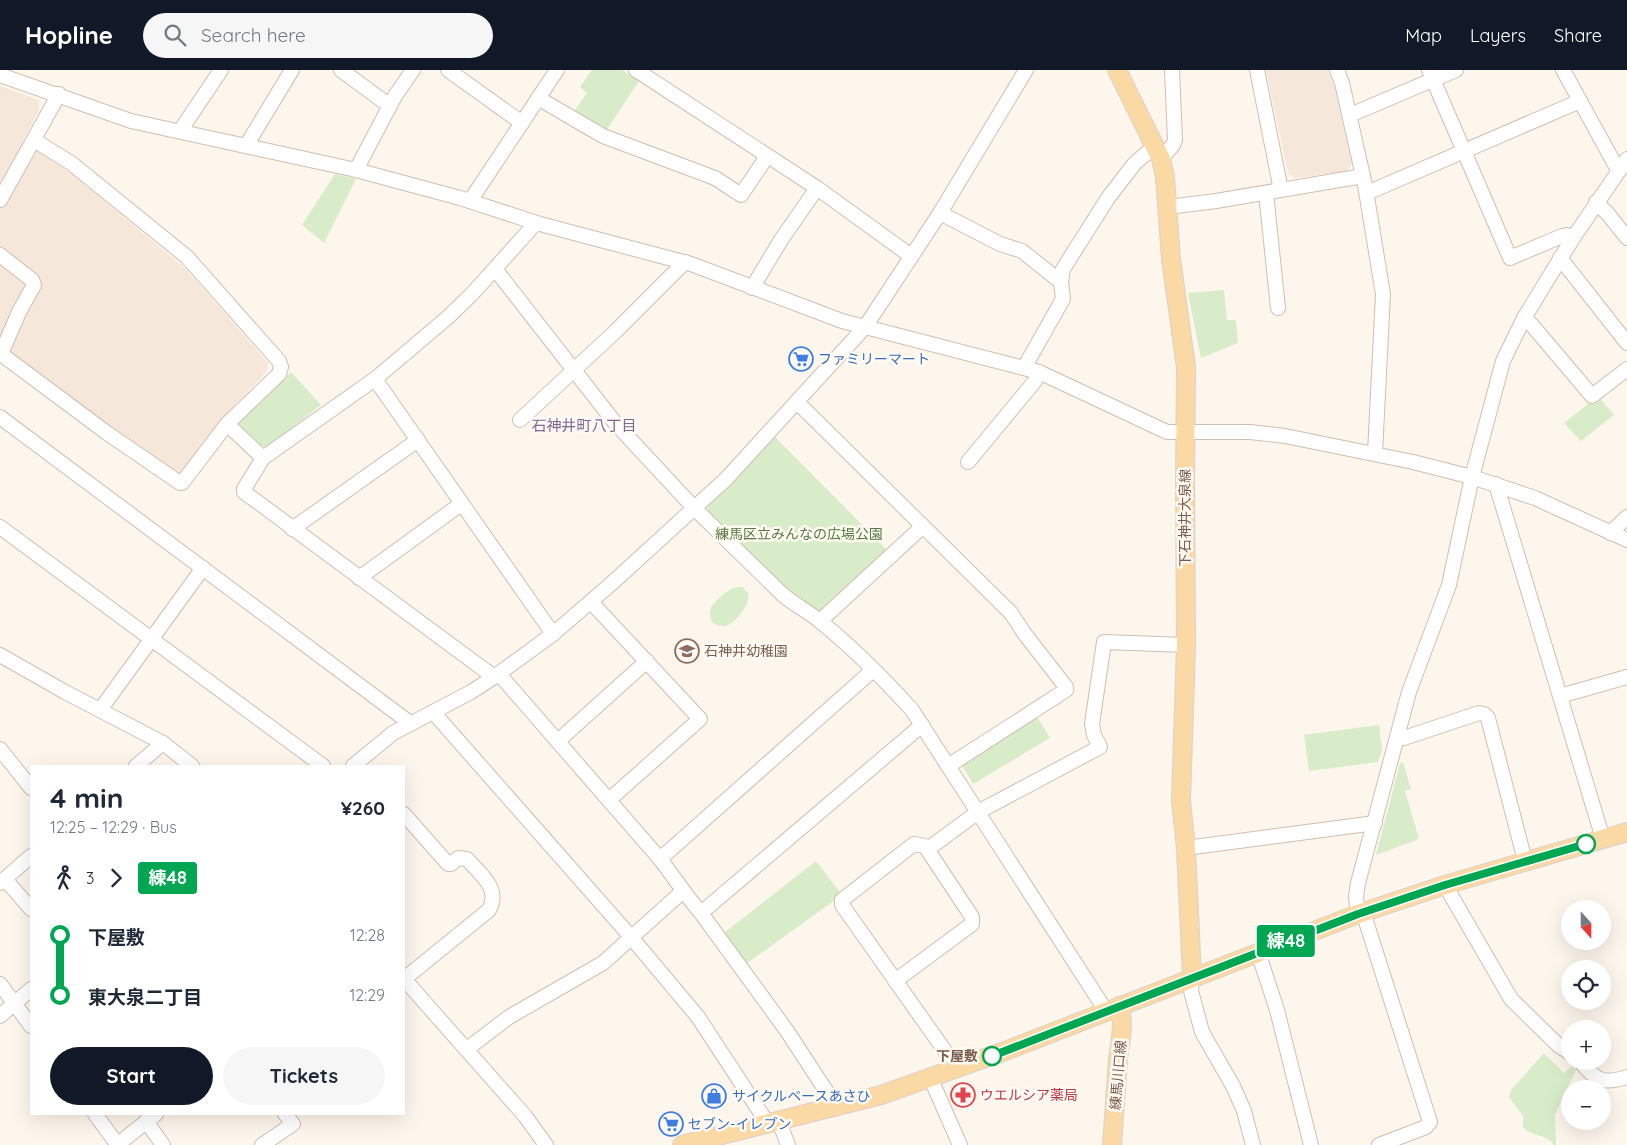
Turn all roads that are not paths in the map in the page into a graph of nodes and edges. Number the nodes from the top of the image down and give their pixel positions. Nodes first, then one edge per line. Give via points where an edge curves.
1 (221, 70) edge
2 (292, 70) edge
3 (340, 70) edge
4 (413, 70) edge
5 (448, 70) edge
6 (557, 70) edge
7 (636, 70) edge
8 (1026, 70) edge
9 (1117, 70) edge
10 (1172, 70) edge
11 (1256, 70) edge
12 (1337, 70) edge
13 (1456, 70) edge
14 (1563, 70) edge
15 (0, 75) edge
16 (1431, 75) edge
17 (59, 94) junction
18 (538, 98) junction
19 (1580, 101) junction
20 (390, 106) junction
21 (1350, 114) junction
22 (522, 123) junction
23 (180, 131) junction
24 (34, 140) junction
25 (246, 146) junction
26 (1158, 152) junction
27 (1465, 152) junction
28 (766, 155) junction
29 (1622, 164) edge
30 (356, 170) junction
31 (1363, 176) junction
32 (817, 188) junction
33 (1281, 190) junction
34 (1266, 193) junction
35 (1367, 193) junction
36 (0, 200) edge
37 (470, 201) junction
38 (1596, 202) junction
39 (1168, 207) junction
40 (940, 213) junction
41 (536, 223) junction
42 (1572, 238) junction
43 (1627, 238) edge
44 (0, 254) edge
45 (910, 256) junction
46 (1560, 258) junction
47 (685, 262) junction
48 (495, 269) junction
49 (1061, 282) junction
50 (752, 288) junction
51 (1278, 308) dead end
52 (1524, 318) junction
53 (865, 328) junction
54 (1627, 343) edge
55 (1024, 368) junction
56 (1627, 369) edge
57 (574, 370) junction
58 (1039, 372) junction
59 (375, 379) junction
60 (797, 402) junction
61 (0, 417) edge
62 (520, 420) dead end
63 (227, 424) junction
64 (1185, 431) junction
65 (418, 440) junction
66 (1375, 453) junction
67 (264, 458) junction
68 (968, 462) dead end
69 (1472, 477) junction
70 (1496, 484) junction
71 (462, 504) junction
72 (695, 509) junction
73 (1627, 517) edge
74 (0, 527) edge
75 (922, 527) junction
76 (292, 529) junction
77 (1610, 533) junction
78 (1627, 540) edge
79 (203, 568) junction
80 (359, 578) junction
81 (591, 602) junction
82 (820, 621) junction
83 (553, 634) junction
84 (151, 639) junction
85 (1186, 645) junction
86 (0, 655) edge
87 (647, 661) junction
88 (873, 670) junction
89 (497, 676) junction
90 (1627, 677) edge
91 (1560, 696) junction
92 (100, 710) junction
93 (434, 712) junction
94 (410, 723) junction
95 (922, 725) junction
96 (1398, 738) junction
97 (558, 741) junction
98 (163, 743) junction
99 (0, 749) edge
100 (137, 765) edge
101 (191, 765) edge
102 (321, 765) edge
103 (358, 765) edge
104 (948, 766) junction
105 (30, 787) edge
106 (609, 800) junction
107 (978, 812) junction
108 (405, 815) edge
109 (1375, 823) junction
110 (1627, 832) edge
111 (1603, 839) junction
112 (1186, 848) junction
113 (928, 849) junction
114 (30, 857) edge
115 (660, 859) junction
116 (1525, 861) junction
117 (2, 881) edge
118 (1445, 885) junction
119 (683, 891) junction
120 (30, 908) edge
121 (701, 913) junction
122 (1361, 913) junction
123 (631, 937) junction
124 (1258, 952) junction
125 (1192, 977) junction
126 (405, 978) edge
127 (405, 980) edge
128 (895, 981) junction
129 (0, 984) edge
130 (30, 990) edge
131 (14, 1004) junction
132 (1112, 1008) junction
133 (0, 1016) edge
134 (30, 1025) edge
135 (1561, 1046) edge
136 (467, 1049) junction
137 (956, 1068) junction
138 (1589, 1070) edge
139 (1627, 1077) edge
140 (930, 1078) junction
141 (836, 1106) junction
142 (96, 1115) edge
143 (286, 1115) edge
144 (151, 1117) edge
145 (773, 1122) junction
146 (117, 1145) edge
147 (163, 1145) edge
148 (262, 1145) edge
149 (546, 1145) edge
150 (682, 1145) edge
151 (788, 1145) edge
152 (960, 1145) edge
153 (1112, 1145) edge
154 (1253, 1145) edge
155 (1311, 1145) edge
156 (1379, 1145) edge

1 - 23 street
2 - 25 street
3 - 20 street
4 - 20 street
5 - 22 street
6 - 18 street
7 - 28 street
8 - 40 street
9 - 26 main road, 下石神井大泉線
10 - 26 street via 1174,140 1171,148
11 - 33 street
12 - 21 street
13 - 16 street
14 - 19 street
15 - 17 street
16 - 21 street
16 - 27 street
17 - 23 street via 131,121
17 - 24 street
18 - 22 street
18 - 28 street via 604,136 715,178 741,195
19 - 27 street
19 - 29 street
20 - 30 street
21 - 31 street
22 - 37 street
23 - 25 street
24 - 36 street
24 - 63 street via 71,163 187,257 279,362 279,374
25 - 30 street
26 - 39 main road, 下石神井大泉線
26 - 49 street via 1135,163 1108,198 1063,269
27 - 35 street
27 - 42 street via 1510,258 1562,236
28 - 32 street
29 - 38 street
30 - 37 street
31 - 33 street
31 - 35 street
32 - 45 street
32 - 50 street
33 - 34 street
34 - 39 street
34 - 51 street
35 - 66 street via 1383,294
37 - 41 street
38 - 42 street
38 - 43 street
39 - 64 main road, 下石神井大泉線 via 1171,259 1186,367
40 - 45 street
40 - 49 street via 1000,244 1022,251
41 - 47 street
41 - 48 street
42 - 46 street
44 - 63 street via 34,285 1,354 46,388 180,483
45 - 53 street
46 - 52 street
46 - 54 street
47 - 50 street
47 - 57 street
48 - 57 street
48 - 59 street via 447,318
49 - 55 street via 1063,299
50 - 53 street
52 - 56 street via 1592,396
52 - 69 street via 1503,361
53 - 55 street
53 - 60 street
55 - 58 street
57 - 62 street
57 - 72 street via 616,424
58 - 64 street via 1167,432
58 - 68 street
59 - 65 street
59 - 67 street
60 - 72 street
60 - 75 street
61 - 79 street
63 - 67 street
64 - 66 street via 1285,436
64 - 85 main road, 下石神井大泉線
65 - 71 street
65 - 76 street
66 - 69 street
67 - 76 street via 244,492
69 - 70 street
69 - 96 street via 1449,585 1409,692
70 - 77 street via 1535,498
70 - 91 street
71 - 80 street
71 - 83 street
72 - 81 street
72 - 82 street via 783,595
73 - 77 street
74 - 84 street
75 - 82 street
75 - 104 street via 1011,613 1066,687
76 - 80 street
77 - 78 street
79 - 84 street
79 - 94 street
80 - 89 street
81 - 83 street
81 - 87 street
82 - 88 street
83 - 89 street
84 - 92 street
84 - 102 street
85 - 107 street via 1104,642 1092,724 1100,747
85 - 112 main road, 下石神井大泉線 via 1181,801
86 - 92 street
87 - 97 street
87 - 106 street via 700,719
88 - 95 street via 912,710
88 - 115 street
89 - 93 street
89 - 97 street
90 - 91 street
91 - 111 street
92 - 98 street
93 - 94 street
93 - 123 street
94 - 103 street via 393,733
95 - 104 street
95 - 121 street
96 - 109 street
96 - 116 street via 1484,714 1488,718
97 - 106 street
98 - 100 street
98 - 101 street
99 - 105 street
104 - 107 street
106 - 115 street
107 - 113 street
107 - 132 street
108 - 126 street via 448,864 458,858 467,859 492,887 493,904 490,910
109 - 112 street
109 - 122 street via 1358,883 1356,897
110 - 111 main road
111 - 116 main road
112 - 125 main road, 下石神井大泉線
113 - 128 street via 972,918 972,924
113 - 128 street via 914,844 842,900 842,905
114 - 117 street
115 - 119 street
116 - 118 main road
117 - 120 street
118 - 122 main road
118 - 135 street via 1511,1000
119 - 121 street
119 - 123 street
121 - 141 street via 787,1031
122 - 124 main road
122 - 156 street via 1430,1122 1426,1127
123 - 136 street via 602,963 508,1017
123 - 145 street via 698,1017
124 - 125 main road
124 - 155 street via 1277,1010
125 - 132 main road
125 - 154 street via 1191,991 1202,1032 1244,1111
127 - 136 street
128 - 137 street
129 - 131 street
130 - 131 street
131 - 133 street
131 - 134 street
132 - 137 main road
132 - 153 main road, 練馬川口線 via 1123,1017 1123,1022
136 - 149 street
137 - 140 main road
138 - 139 street via 1600,1081
140 - 141 main road
140 - 152 street
141 - 145 main road
142 - 146 street
143 - 148 street via 293,1124
144 - 146 street
144 - 147 street
145 - 150 main road
145 - 151 street

